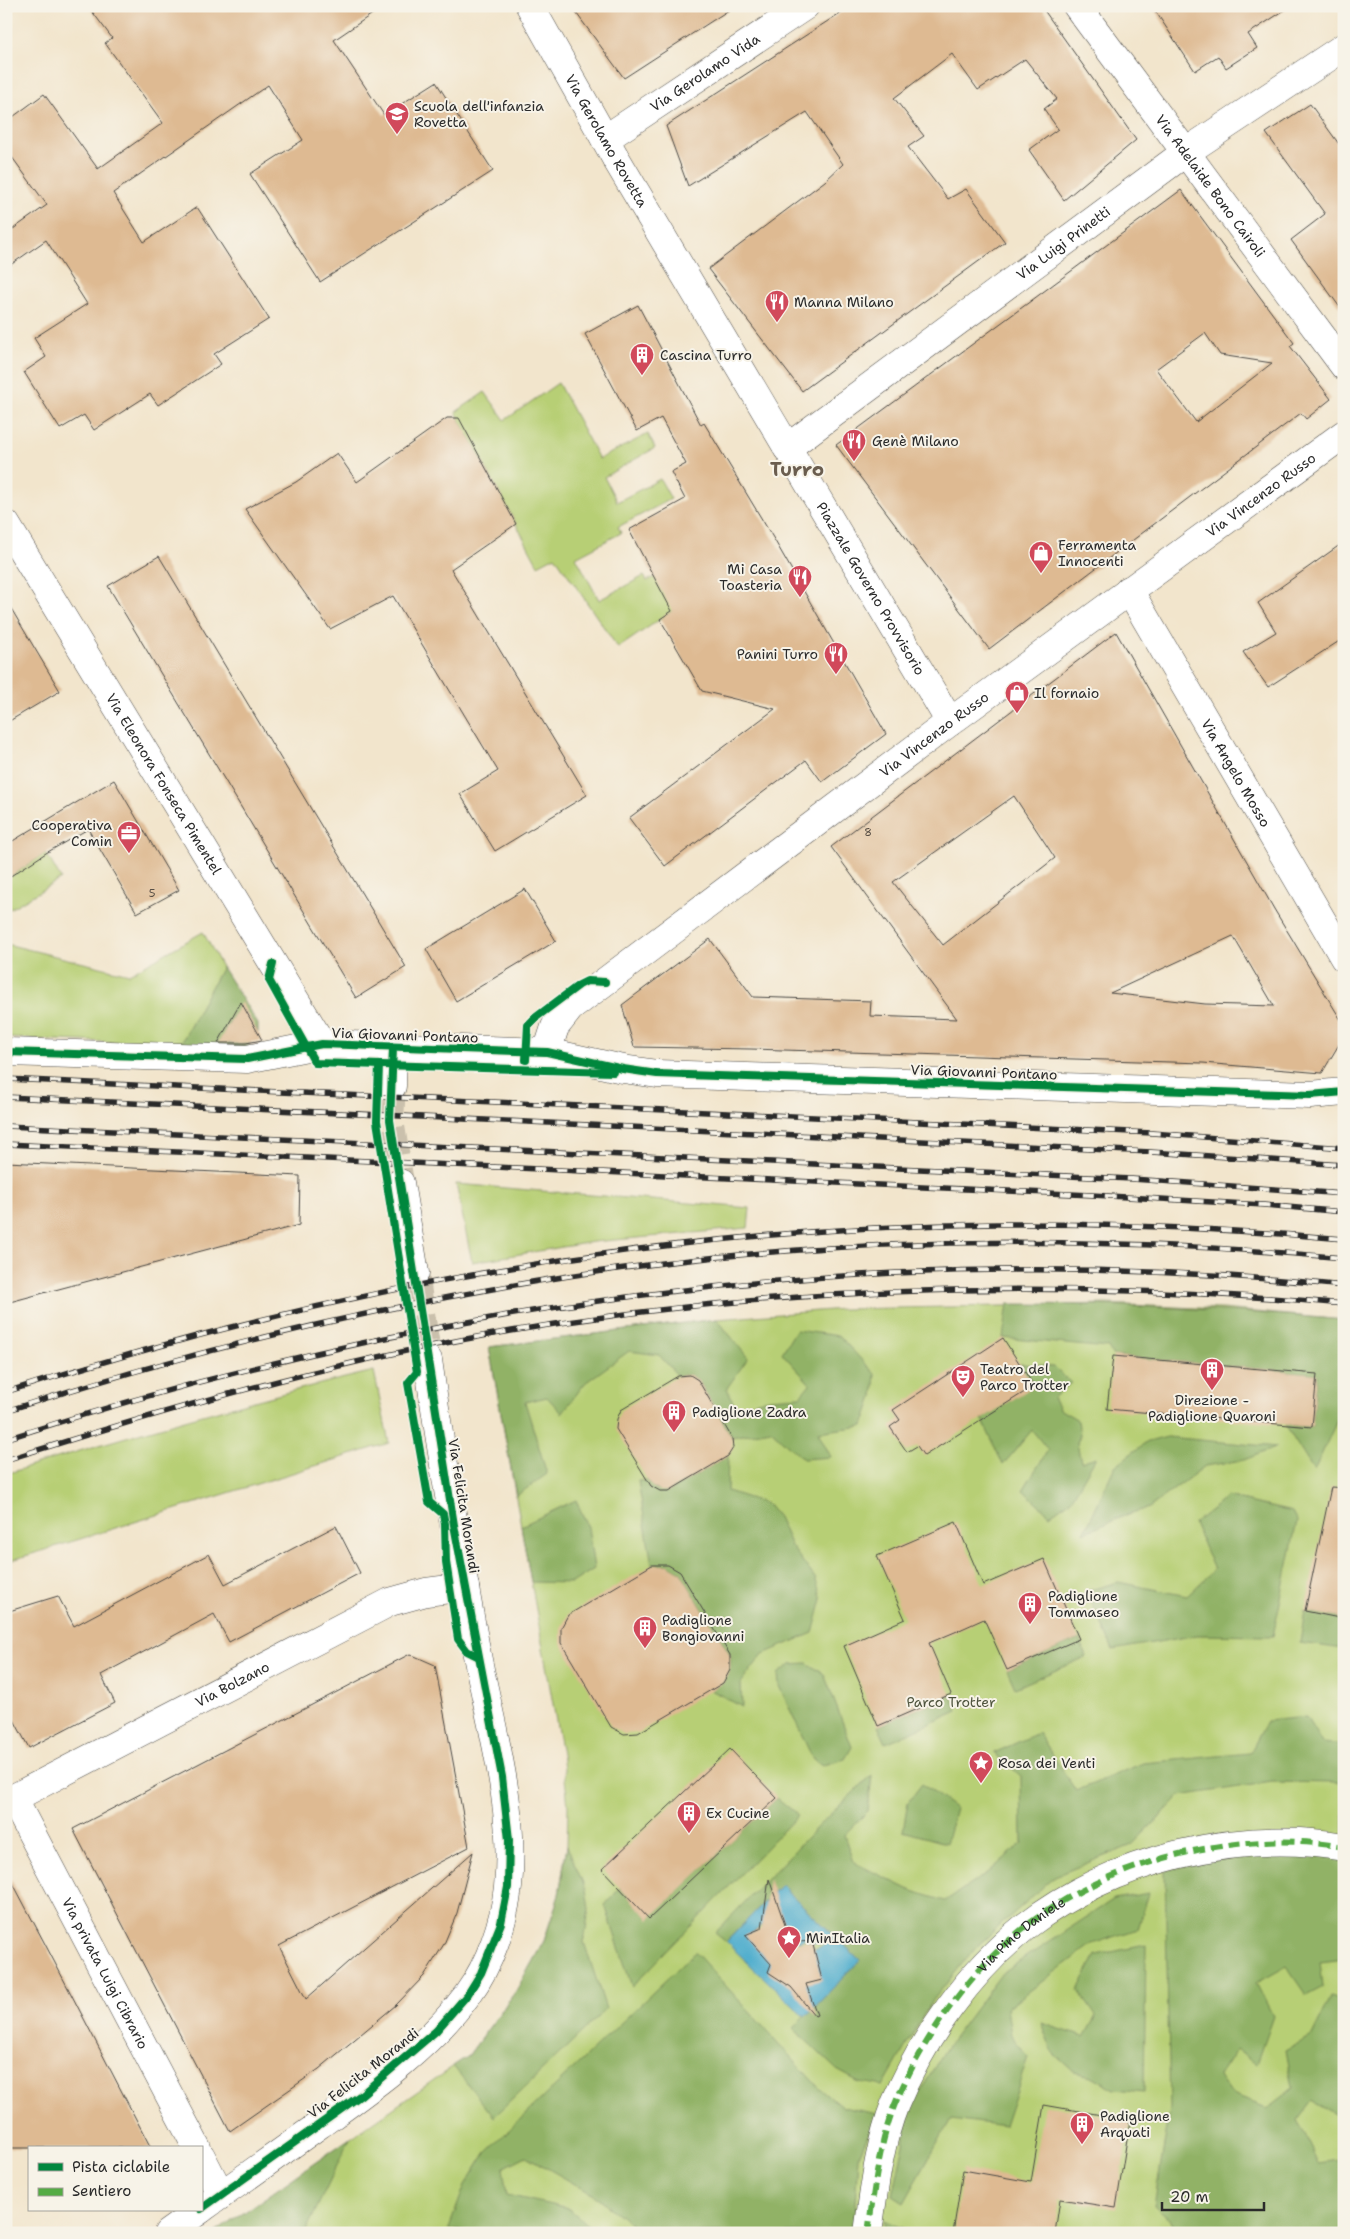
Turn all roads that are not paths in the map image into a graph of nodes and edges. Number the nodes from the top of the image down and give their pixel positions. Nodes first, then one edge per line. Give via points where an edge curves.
1 (530, 6) edge
2 (805, 6) edge
3 (1077, 6) edge
4 (1344, 47) edge
5 (605, 139) junction
6 (1186, 152) junction
7 (685, 275) joint
8 (1344, 366) edge
9 (1344, 434) edge
10 (787, 448) junction
11 (6, 524) edge
12 (1129, 590) junction
13 (950, 722) junction
14 (1344, 958) edge
15 (322, 1044) junction
16 (393, 1048) junction
17 (6, 1052) edge
18 (547, 1052) junction
19 (392, 1086) tunnel mouth
20 (1344, 1092) edge
21 (400, 1183) tunnel mouth
22 (415, 1274) tunnel mouth
23 (428, 1360) tunnel mouth
24 (465, 1587) junction
25 (10, 1800) edge
26 (1344, 1847) edge
27 (196, 2146) edge
28 (202, 2164) edge
29 (207, 2205) edge
30 (197, 2212) edge
31 (168, 2233) edge
32 (868, 2233) edge

1 - 5 street, Via Gerolamo Rovetta
2 - 5 street, Via Gerolamo Vida
3 - 6 street, Via Adelaide Bono Cairoli
4 - 6 street, Via Luigi Prinetti
5 - 7 street, Via Gerolamo Rovetta
6 - 8 street, Via Adelaide Bono Cairoli
6 - 10 street, Via Luigi Prinetti
7 - 10 street, Piazzale Governo Provvisorio
9 - 12 street, Via Vincenzo Russo
10 - 13 street, Piazzale Governo Provvisorio
11 - 15 street, Via Eleonora Fonseca Pimentel
12 - 13 street, Via Vincenzo Russo
12 - 14 street, Via Angelo Mosso
13 - 18 street, Via Vincenzo Russo via 570,1008 555,1028
15 - 16 street, Via Giovanni Pontano
15 - 17 street, Via Giovanni Pontano via 247,1059
16 - 18 street, Via Giovanni Pontano
16 - 19 street
18 - 20 street, Via Giovanni Pontano via 623,1070 657,1074 1310,1095
21 - 22 street
23 - 24 street, Via Felicita Morandi
24 - 25 street, Via Bolzano via 426,1592 390,1602
24 - 29 street, Via Felicita Morandi via 502,1777 509,1840 508,1887 490,1955 468,1994 420,2046 361,2095
25 - 27 street, Via privata Luigi Cibrario
26 - 32 street, Via Pino Daniele via 1263,1841 1156,1860 1074,1896 1025,1927 978,1972 943,2018 917,2060 892,2113 878,2164
28 - 29 street
30 - 31 street, Via Felicita Morandi

